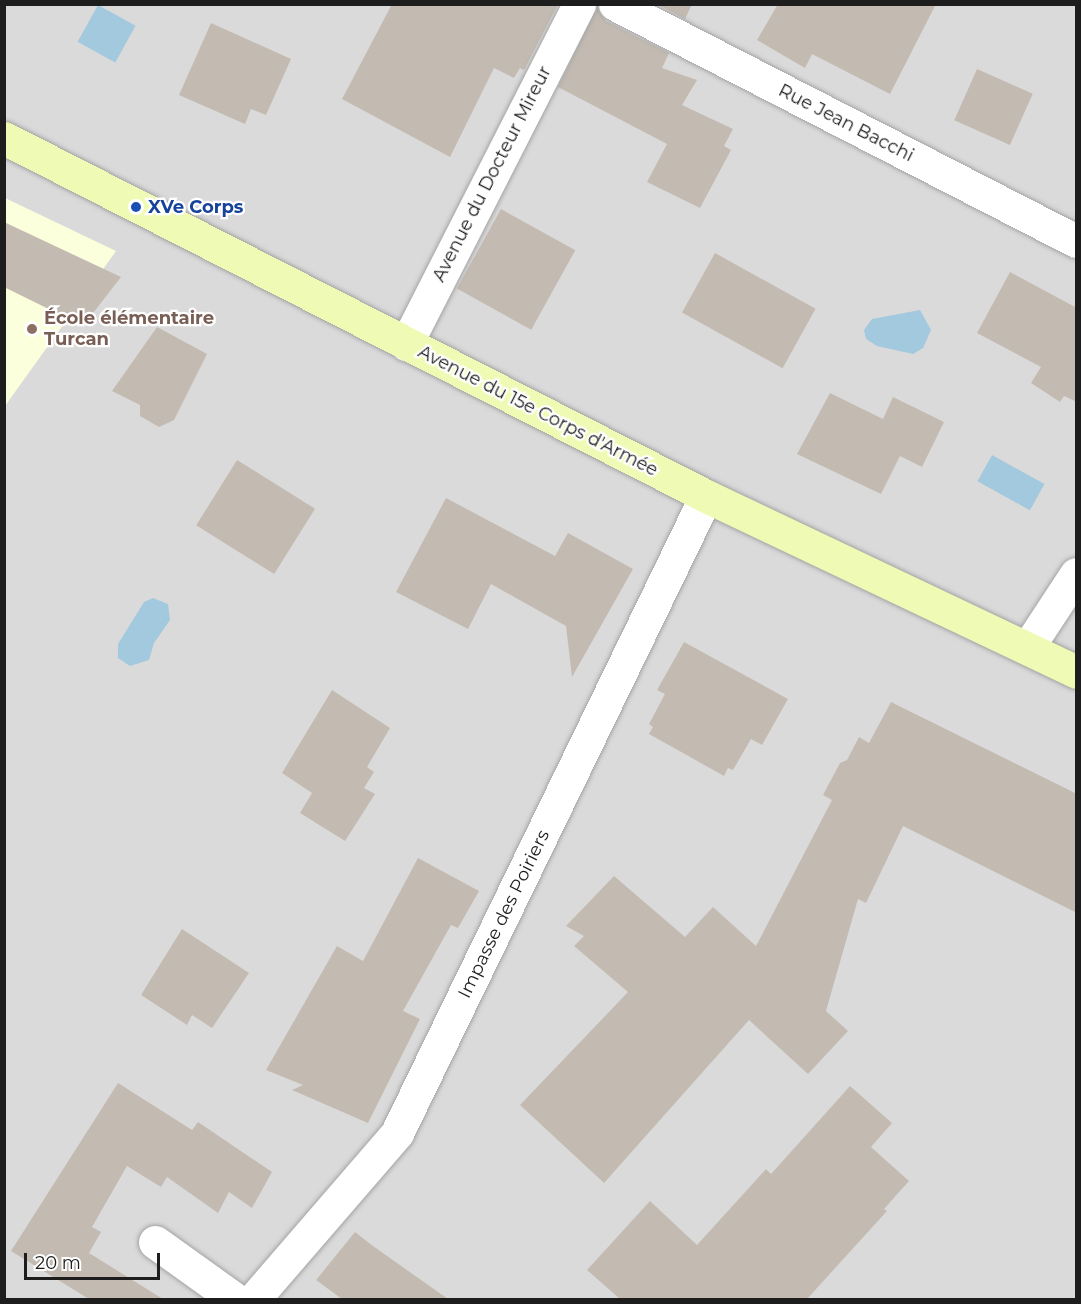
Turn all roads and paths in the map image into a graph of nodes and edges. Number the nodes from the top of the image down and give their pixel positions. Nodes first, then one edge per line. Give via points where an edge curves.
1 (579, 4) edge
2 (615, 4) edge
3 (4, 138) edge
4 (1077, 241) edge
5 (406, 344) junction
6 (706, 496) junction
7 (1077, 574) edge
8 (1028, 647) junction
9 (1077, 672) edge
10 (155, 1242) dead end
11 (236, 1299) edge
12 (253, 1299) edge

1 - 5 street, Avenue du Docteur Mireur
2 - 4 street, Rue Jean Bacchi
3 - 5 main road, Avenue du 15e Corps d'Armée
5 - 6 main road, Avenue du 15e Corps d'Armée
6 - 8 main road, Avenue du 15e Corps d'Armée
6 - 12 street, Impasse des Poiriers via 397,1132
7 - 8 street
8 - 9 main road, Avenue du 15e Corps d'Armée
10 - 11 street

